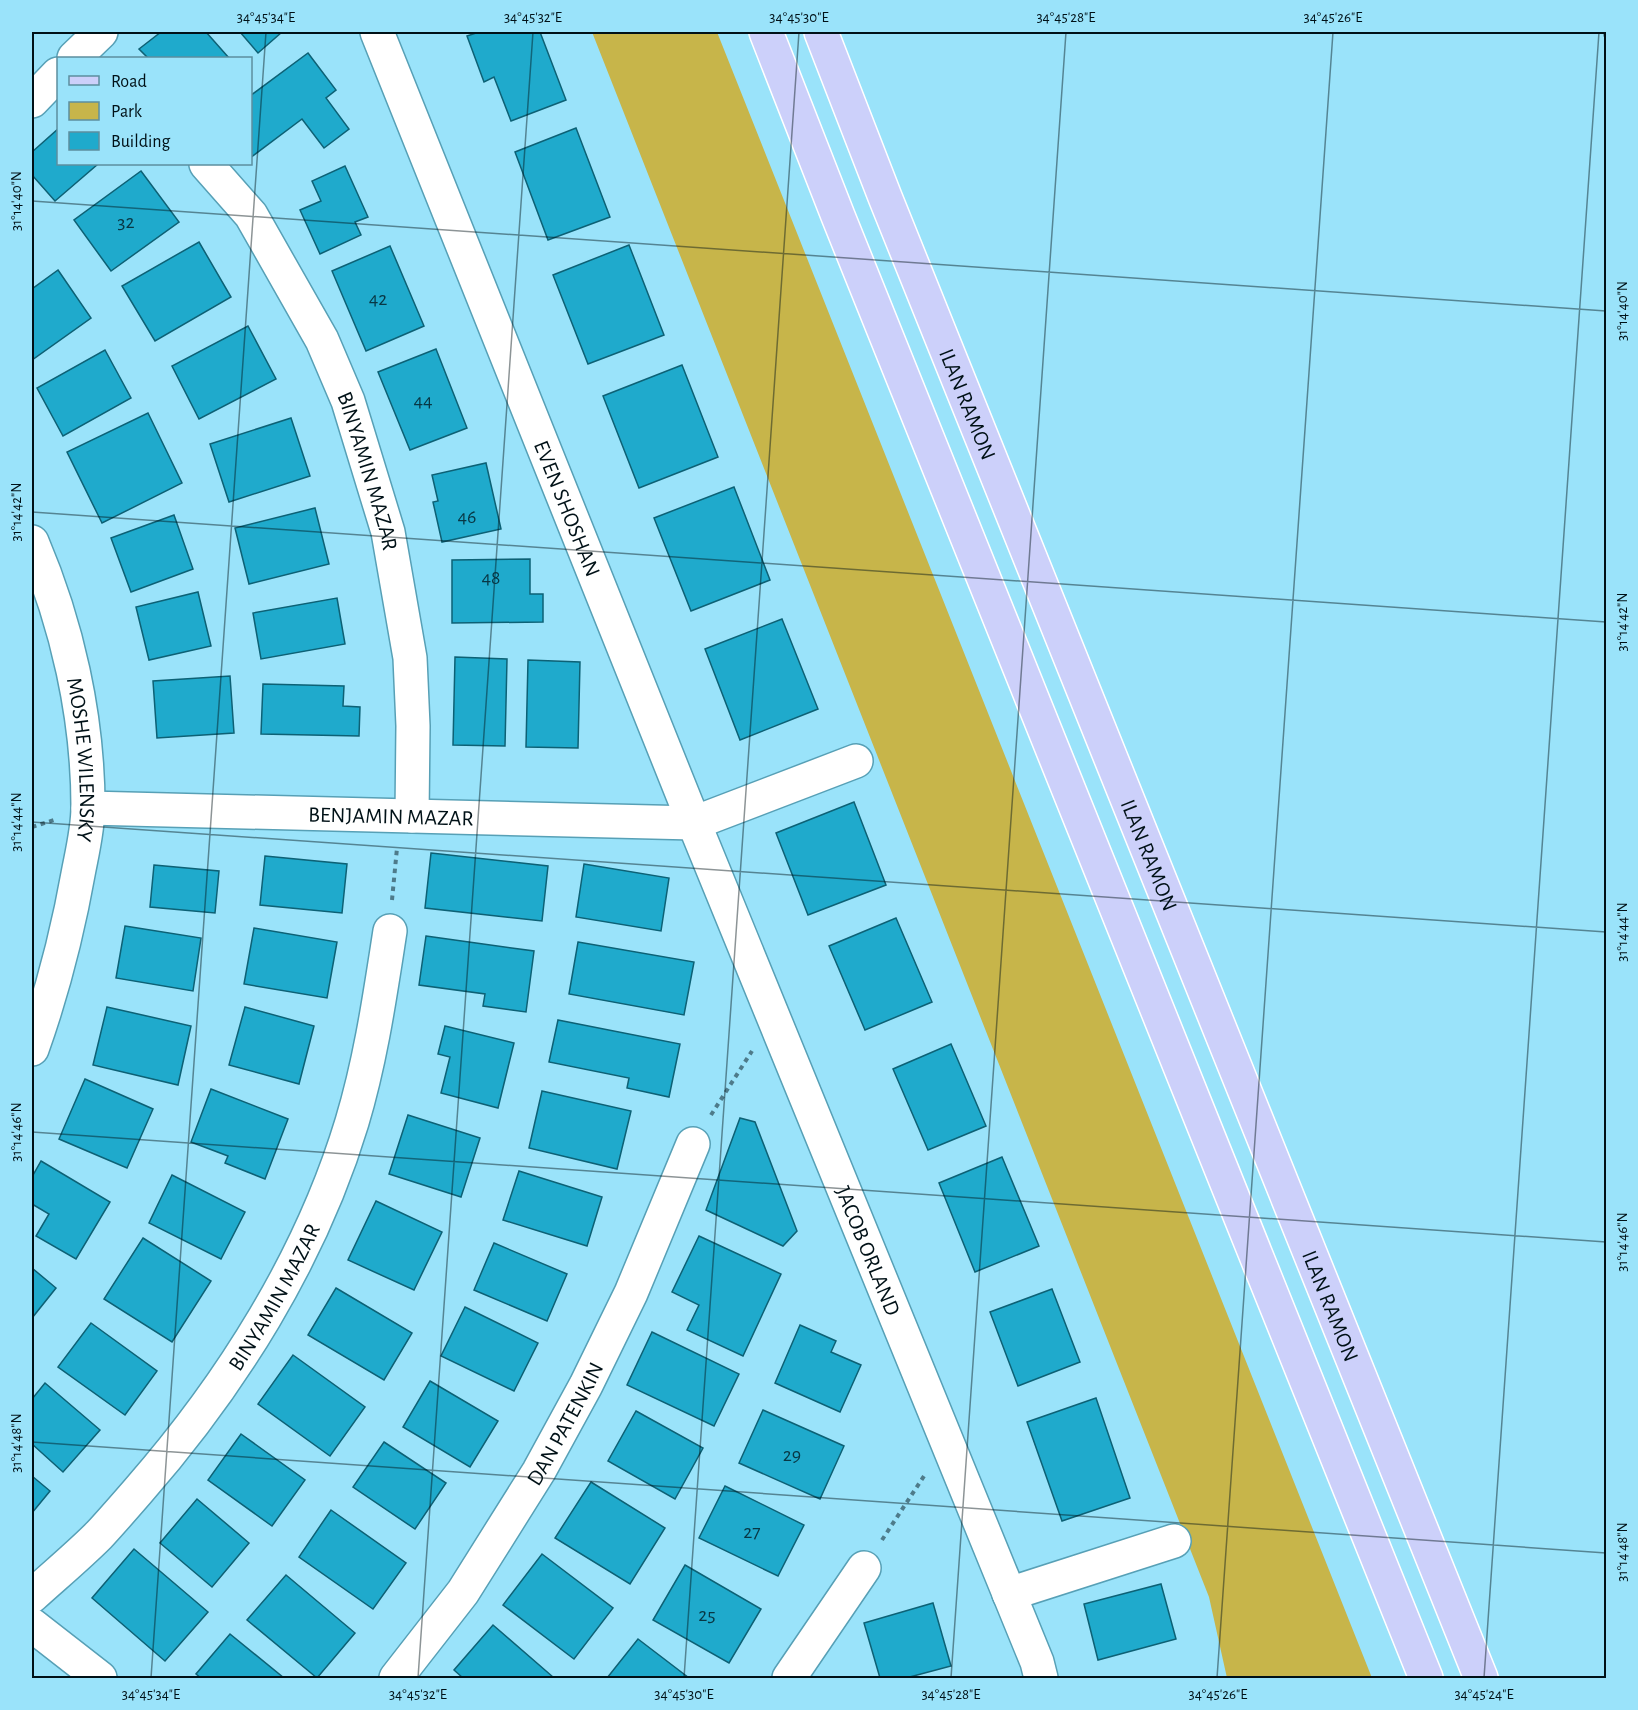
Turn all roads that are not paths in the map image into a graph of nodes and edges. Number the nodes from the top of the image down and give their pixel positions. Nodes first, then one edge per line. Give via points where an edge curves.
1 (101, 32) edge
2 (377, 32) edge
3 (766, 32) edge
4 (821, 32) edge
5 (76, 57) edge
6 (57, 75) edge
7 (32, 101) edge
8 (207, 165) edge
9 (32, 542) edge
10 (856, 761) dead end
11 (88, 808) junction
12 (405, 816) junction
13 (694, 823) junction
14 (390, 931) road end
15 (32, 1049) edge
16 (693, 1144) road end
17 (1174, 1541) dead end
18 (864, 1568) road end
19 (1009, 1594) junction
20 (32, 1596) edge
21 (32, 1625) edge
22 (100, 1678) edge
23 (396, 1678) edge
24 (789, 1678) edge
25 (1041, 1678) edge
26 (1426, 1678) edge
27 (1481, 1678) edge

1 - 5 street
2 - 13 street, EVEN SHOSHAN
3 - 26 main road
4 - 27 main road, ILAN RAMON
6 - 7 street
8 - 12 street, BINYAMIN MAZAR via 251,215 322,340 351,412 388,532 410,658 413,726
9 - 11 street, MOSHE WILENSKY via 60,619 75,680
10 - 13 street
11 - 12 street, BENJAMIN MAZAR
11 - 15 street, MOSHE WILENSKY via 70,924
12 - 13 street, BENJAMIN MAZAR
13 - 19 street, JACOB ORLAND
14 - 20 street, BINYAMIN MAZAR via 373,1042 352,1123 293,1267 229,1375 169,1456 99,1535
16 - 23 street, DAN PATENKIN via 631,1293 539,1471 463,1592
17 - 19 street
18 - 24 street
19 - 25 street, JACOB ORLAND
21 - 22 street

